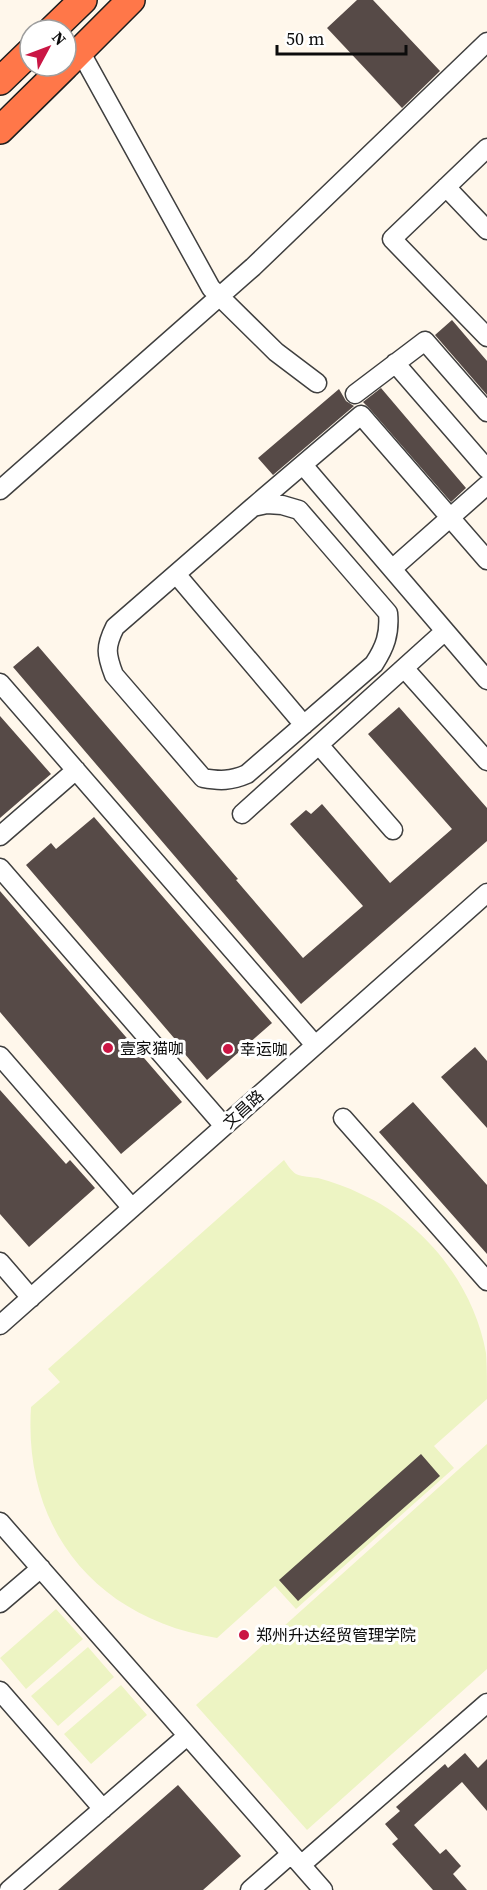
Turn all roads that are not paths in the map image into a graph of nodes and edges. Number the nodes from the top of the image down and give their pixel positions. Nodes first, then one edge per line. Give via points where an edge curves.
1 (83, 0) edge
2 (131, 0) edge
3 (64, 18) edge
4 (487, 42) edge
5 (78, 52) edge
6 (18, 64) edge
7 (78, 73) edge
8 (52, 78) edge
9 (0, 81) edge
10 (0, 130) edge
11 (487, 147) edge
12 (446, 187) junction
13 (487, 230) edge
14 (220, 296) junction
15 (487, 337) edge
16 (395, 363) junction
17 (317, 383) dead end
18 (355, 394) dead end
19 (487, 412) edge
20 (303, 465) junction
21 (487, 469) edge
22 (487, 485) edge
23 (0, 490) edge
24 (253, 507) junction
25 (450, 518) junction
26 (487, 560) edge
27 (392, 569) junction
28 (176, 574) junction
29 (445, 632) junction
30 (404, 668) junction
31 (487, 680) edge
32 (0, 683) edge
33 (304, 725) junction
34 (319, 745) junction
35 (487, 761) edge
36 (76, 770) junction
37 (242, 814) dead end
38 (393, 830) dead end
39 (0, 836) edge
40 (0, 868) edge
41 (487, 893) edge
42 (315, 1046) junction
43 (0, 1056) edge
44 (344, 1118) dead end
45 (224, 1126) junction
46 (132, 1208) junction
47 (0, 1262) edge
48 (485, 1274) edge
49 (32, 1298) junction
50 (0, 1325) edge
51 (0, 1522) edge
52 (41, 1568) junction
53 (0, 1604) edge
54 (0, 1691) edge
55 (487, 1703) edge
56 (187, 1736) junction
57 (103, 1809) junction
58 (296, 1860) junction
59 (9, 1890) edge
60 (250, 1890) edge
61 (323, 1890) edge

1 - 3 highway
2 - 5 highway
4 - 14 street
6 - 9 highway
7 - 14 street via 211,288
8 - 10 highway
11 - 12 street
12 - 13 street
12 - 15 street via 392,239
14 - 17 street via 276,352
14 - 23 street
16 - 18 street
16 - 19 street via 425,341
16 - 21 street
20 - 24 street
20 - 25 street via 361,415
20 - 27 street
22 - 25 street
24 - 28 street
24 - 33 street via 267,504 299,510 388,614 386,645 374,664
25 - 26 street
25 - 27 street
27 - 29 street
28 - 33 street
28 - 33 street via 115,627 108,640 114,675 203,778 231,780 248,774
29 - 30 street
29 - 31 street
30 - 34 street
30 - 35 street
32 - 36 street
34 - 37 street
34 - 38 street
36 - 39 street
36 - 42 street
40 - 45 street
41 - 42 street, 文昌路
42 - 45 street, 文昌路
43 - 46 street
44 - 48 street
45 - 46 street, 文昌路
46 - 49 street, 文昌路
47 - 49 street
49 - 50 street, 文昌路
51 - 52 street
52 - 53 street
52 - 56 street
54 - 57 street
55 - 58 street
56 - 57 street
56 - 58 street
57 - 59 street
58 - 60 street
58 - 61 street

